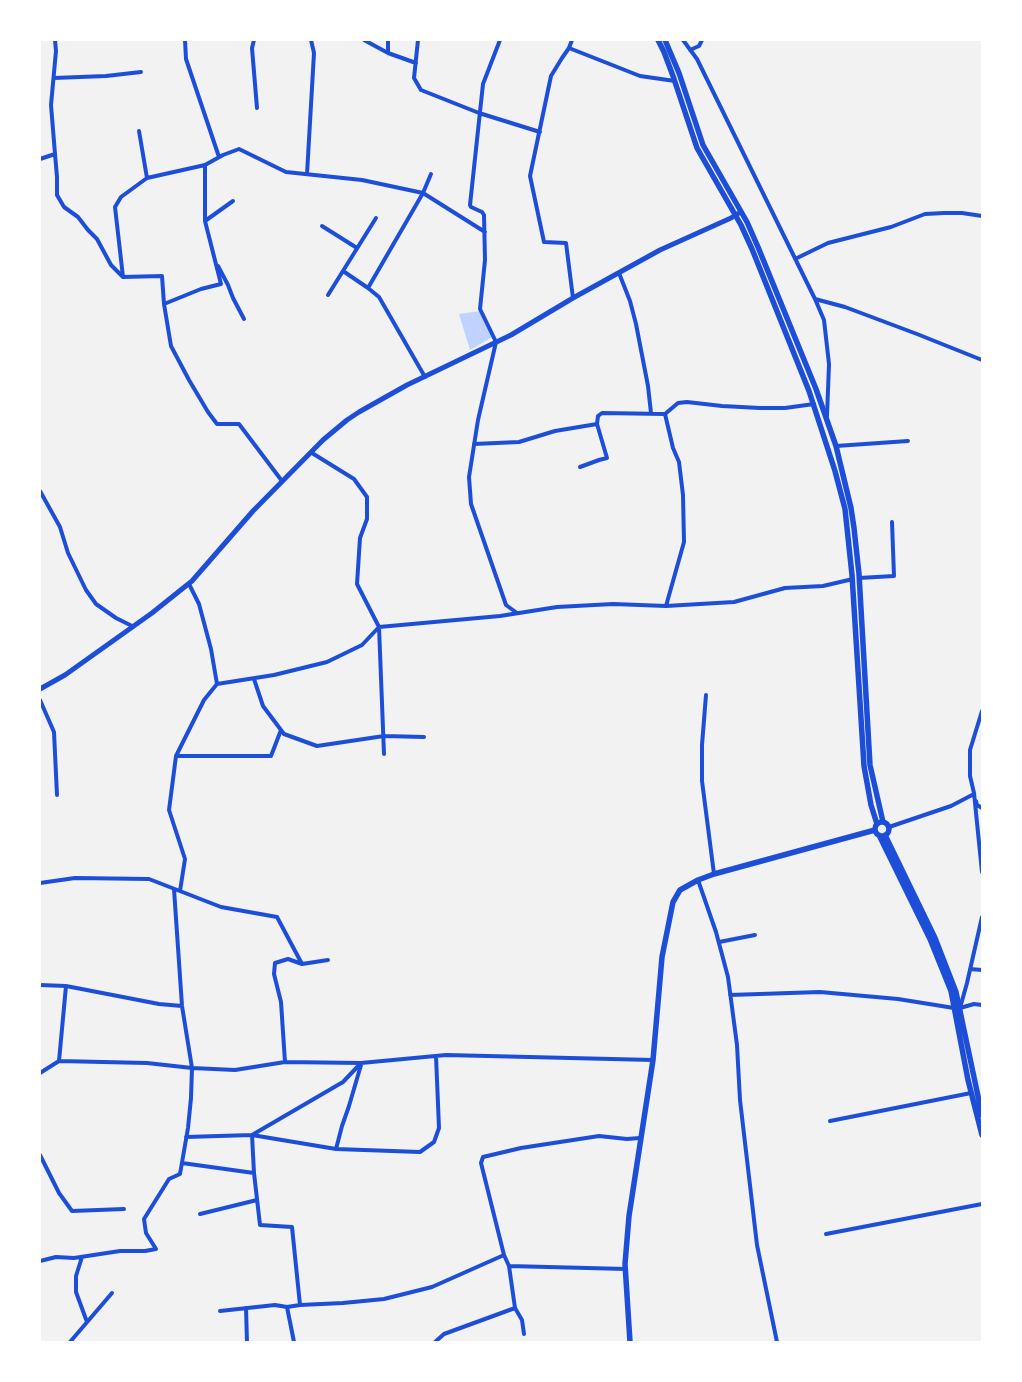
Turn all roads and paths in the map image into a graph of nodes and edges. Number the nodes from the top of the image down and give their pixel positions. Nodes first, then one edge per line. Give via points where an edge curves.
1 (55, 40) edge
2 (184, 40) edge
3 (254, 40) edge
4 (311, 40) edge
5 (364, 40) edge
6 (388, 40) edge
7 (418, 40) edge
8 (500, 40) edge
9 (572, 40) edge
10 (658, 40) edge
11 (665, 40) edge
12 (683, 40) edge
13 (702, 40) edge
14 (569, 48) junction
15 (690, 50) junction
16 (388, 52) junction
17 (416, 63) junction
18 (141, 72) dead end
19 (54, 78) junction
20 (675, 82) junction
21 (257, 108) dead end
22 (479, 113) junction
23 (139, 131) dead end
24 (540, 132) junction
25 (55, 154) junction
26 (219, 157) junction
27 (40, 159) edge
28 (205, 165) junction
29 (307, 174) junction
30 (431, 174) dead end
31 (147, 178) junction
32 (721, 183) junction
33 (423, 193) junction
34 (233, 201) dead end
35 (738, 213) junction
36 (982, 216) edge
37 (376, 218) dead end
38 (205, 221) junction
39 (322, 226) dead end
40 (485, 232) junction
41 (357, 248) junction
42 (795, 259) junction
43 (216, 262) junction
44 (343, 271) junction
45 (619, 273) junction
46 (123, 277) junction
47 (368, 288) junction
48 (328, 295) dead end
49 (573, 298) junction
50 (815, 299) junction
51 (164, 304) junction
52 (244, 319) dead end
53 (496, 342) junction
54 (982, 360) edge
55 (425, 377) junction
56 (814, 404) junction
57 (651, 413) junction
58 (665, 414) junction
59 (827, 423) junction
60 (597, 424) junction
61 (827, 433) junction
62 (908, 441) dead end
63 (474, 444) junction
64 (836, 446) junction
65 (312, 453) junction
66 (580, 468) dead end
67 (282, 481) junction
68 (40, 491) edge
69 (46, 502) junction
70 (40, 504) edge
71 (892, 522) dead end
72 (856, 579) junction
73 (189, 584) junction
74 (666, 606) junction
75 (517, 613) junction
76 (132, 626) junction
77 (379, 627) junction
78 (254, 679) junction
79 (217, 684) junction
80 (40, 689) edge
81 (706, 695) dead end
82 (40, 700) edge
83 (982, 711) edge
84 (976, 728) junction
85 (982, 729) edge
86 (281, 730) junction
87 (384, 736) junction
88 (424, 737) dead end
89 (384, 754) dead end
90 (176, 756) junction
91 (974, 793) junction
92 (57, 795) dead end
93 (982, 808) edge
94 (878, 825) junction
95 (888, 827) junction
96 (882, 835) junction
97 (982, 872) edge
98 (714, 874) junction
99 (698, 880) junction
100 (40, 883) edge
101 (174, 889) junction
102 (180, 891) junction
103 (982, 917) edge
104 (756, 935) dead end
105 (719, 942) junction
106 (328, 960) dead end
107 (302, 964) junction
108 (970, 969) junction
109 (982, 970) edge
110 (40, 985) edge
111 (66, 986) junction
112 (730, 995) junction
113 (982, 1005) edge
114 (182, 1006) junction
115 (957, 1008) junction
116 (436, 1056) junction
117 (653, 1060) junction
118 (59, 1061) junction
119 (285, 1062) junction
120 (361, 1063) junction
121 (192, 1068) junction
122 (40, 1073) edge
123 (971, 1093) junction
124 (980, 1102) edge
125 (982, 1115) edge
126 (830, 1121) dead end
127 (252, 1135) junction
128 (982, 1135) edge
129 (186, 1137) junction
130 (640, 1138) junction
131 (336, 1149) junction
132 (40, 1154) edge
133 (182, 1164) junction
134 (254, 1173) junction
135 (257, 1200) junction
136 (982, 1204) edge
137 (124, 1209) dead end
138 (200, 1214) dead end
139 (826, 1234) dead end
140 (504, 1255) junction
141 (82, 1257) junction
142 (40, 1261) edge
143 (508, 1266) junction
144 (626, 1269) junction
145 (112, 1293) dead end
146 (300, 1305) junction
147 (287, 1307) junction
148 (246, 1308) junction
149 (515, 1308) junction
150 (220, 1311) dead end
151 (87, 1322) junction
152 (524, 1334) dead end
153 (70, 1342) edge
154 (247, 1342) edge
155 (294, 1342) edge
156 (435, 1342) edge
157 (630, 1342) edge
158 (777, 1342) edge

1 - 19 street
2 - 26 street via 186,59
3 - 21 street
4 - 29 street via 314,53
5 - 16 street
6 - 16 street
7 - 17 street
8 - 22 street via 483,84
9 - 14 street
10 - 20 main road
11 - 32 main road via 703,145
12 - 15 street
13 - 15 street via 699,46
14 - 20 street via 640,76
14 - 24 street via 551,76
15 - 42 street
16 - 17 street
17 - 22 street via 414,78 421,90
18 - 19 street
19 - 25 street via 51,105
20 - 32 main road via 697,148
22 - 24 street
22 - 40 street via 470,205 484,215
23 - 31 street
24 - 49 street via 530,176 544,242 566,243
25 - 27 street
25 - 46 street via 60,201 97,239 111,265
26 - 28 street
26 - 29 street via 239,148 286,172
28 - 31 street
28 - 38 street
29 - 33 street via 362,180
30 - 33 street
31 - 46 street via 121,196 115,207
32 - 35 main road
33 - 40 street
33 - 47 street
34 - 38 street
35 - 45 street
35 - 56 main road
35 - 59 main road via 758,247
36 - 42 street via 925,214 828,243
37 - 41 street
38 - 43 street
39 - 41 street
40 - 53 street via 480,309
41 - 44 street
42 - 50 street
43 - 51 street via 221,284
43 - 52 street
44 - 47 street
44 - 48 street
45 - 49 street
45 - 57 street via 636,324
46 - 51 street via 162,276
47 - 55 street via 379,297
49 - 53 street
50 - 54 street via 845,307
50 - 59 street via 824,320 829,364
51 - 67 street via 171,346 208,412 216,424 239,424
53 - 55 street
53 - 63 street
55 - 65 street via 347,420
56 - 58 street via 760,408 687,402 678,403
56 - 61 main road
57 - 58 street
57 - 60 street via 602,413
58 - 74 street via 679,462 684,542
59 - 61 main road
60 - 63 street via 554,431 518,442
60 - 66 street via 607,458
61 - 64 main road
61 - 72 main road
62 - 64 street
63 - 75 street via 469,477 471,504 506,605
64 - 72 main road via 851,508
65 - 67 street
65 - 77 street via 354,479 367,497 367,519 360,538 356,584
67 - 73 street
68 - 69 street
69 - 70 street
69 - 76 street via 86,590 96,604
71 - 72 street via 894,576
72 - 74 street via 823,586 784,588 734,602
72 - 94 main road via 864,766
73 - 76 street
73 - 79 street via 199,604
74 - 75 street via 589,605
75 - 77 street
76 - 80 street via 65,675
77 - 78 street via 362,645 327,662
77 - 87 street
78 - 79 street
78 - 86 street via 263,706
79 - 90 street via 204,700
81 - 98 street via 702,781
82 - 92 street via 54,732
83 - 84 street
84 - 85 street
84 - 91 street via 970,750
86 - 87 street via 317,746
86 - 90 street via 271,756
87 - 88 street
87 - 89 street
90 - 102 street via 169,810 185,859
91 - 93 street via 977,805
91 - 95 street via 952,806
91 - 97 street
94 - 95 main road via 887,824
94 - 96 main road
94 - 98 main road
95 - 96 main road via 888,833
96 - 115 main road via 930,938
98 - 99 main road
99 - 105 street
99 - 117 main road via 680,890 673,902 662,957
100 - 101 street via 75,878 148,879
101 - 102 street
101 - 114 street
102 - 107 street via 221,907 277,917
103 - 108 street
104 - 105 street
105 - 112 street
106 - 107 street
107 - 119 street via 288,959 275,963
108 - 109 street
108 - 115 street
110 - 111 street
111 - 114 street
111 - 118 street
112 - 115 street via 820,992
112 - 158 street via 738,1044 740,1100 757,1245
113 - 115 street
114 - 121 street
115 - 123 main road
115 - 124 main road
116 - 117 street
116 - 120 street
116 - 131 street via 439,1128 434,1142 420,1152
117 - 130 main road
118 - 121 street
118 - 122 street
119 - 120 street
119 - 121 street via 235,1070
120 - 127 street via 343,1082
120 - 131 street
121 - 129 street
123 - 126 street
123 - 128 main road
124 - 125 main road
127 - 129 street
127 - 131 street
127 - 134 street
129 - 133 street
130 - 140 street via 599,1136 483,1157 481,1163
130 - 144 main road via 629,1216
132 - 137 street via 59,1193 72,1211
133 - 134 street
133 - 141 street via 180,1174 169,1179 144,1219 146,1233 156,1249
134 - 135 street
135 - 138 street
135 - 146 street via 260,1225 292,1227
136 - 139 street
140 - 143 street
140 - 146 street via 432,1287 384,1299
141 - 142 street
141 - 151 street via 76,1276 76,1292
143 - 144 street
143 - 149 street
144 - 157 main road
145 - 151 street
146 - 147 street
147 - 148 street
147 - 155 street
148 - 150 street
148 - 154 street
149 - 152 street via 522,1320
149 - 156 street via 444,1334
151 - 153 street

